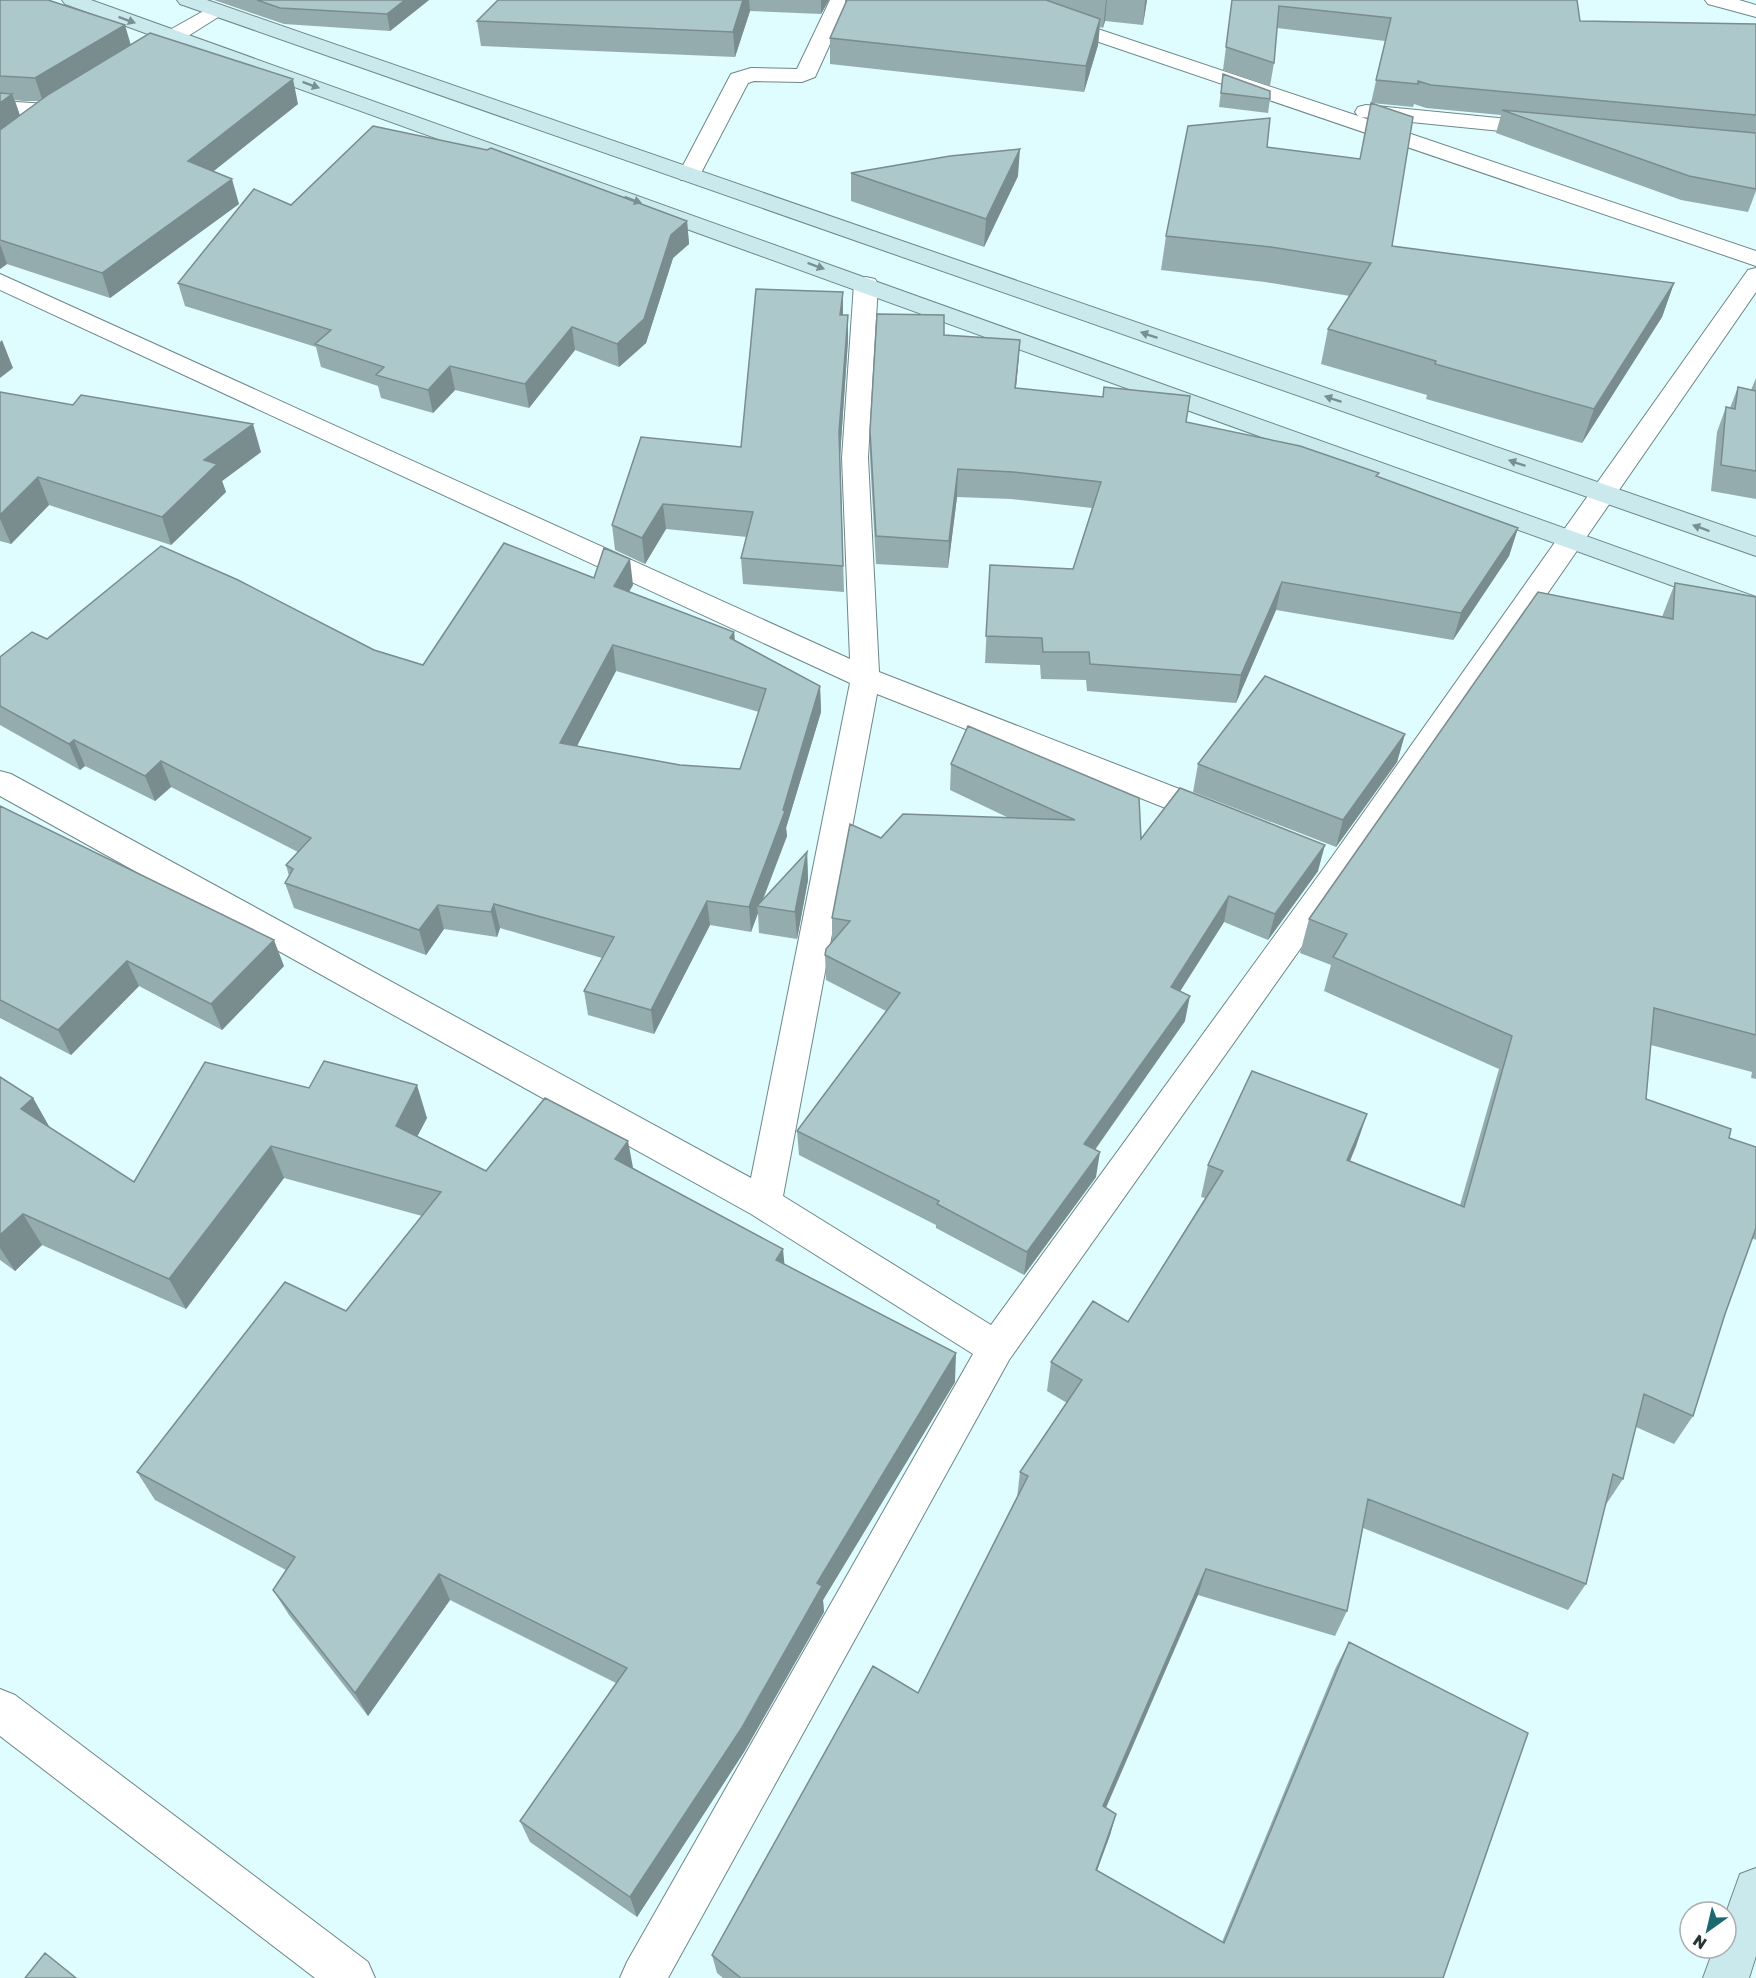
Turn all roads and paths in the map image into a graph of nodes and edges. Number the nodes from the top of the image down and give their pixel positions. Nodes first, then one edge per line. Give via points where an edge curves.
1 (72, 0) edge
2 (187, 0) edge
3 (840, 0) edge
4 (1715, 0) edge
5 (216, 10) junction
6 (1756, 11) edge
7 (1036, 14) edge
8 (173, 36) junction
9 (125, 65) edge
10 (68, 99) edge
11 (1301, 106) junction
12 (0, 108) edge
13 (48, 111) junction
14 (24, 129) edge
15 (1558, 130) edge
16 (689, 175) junction
17 (1756, 260) edge
18 (1756, 275) edge
19 (0, 281) edge
20 (866, 284) junction
21 (1604, 493) junction
22 (1572, 540) junction
23 (1756, 547) edge
24 (1756, 607) edge
25 (865, 678) junction
26 (0, 782) edge
27 (1232, 822) edge
28 (764, 1203) junction
29 (996, 1348) junction
30 (0, 1710) edge
31 (1756, 1890) edge
32 (352, 1978) edge
33 (643, 1978) edge
34 (1726, 1978) edge

1 -> 8 street
2 - 5 street
3 - 16 street via 802,76 751,74 739,79
4 - 6 street
5 - 8 street
5 - 16 street
7 - 11 street
8 - 9 street
8 -> 20 street
10 - 13 street
11 - 15 street
11 - 17 street
12 - 13 street
13 - 14 street
21 -> 16 street
18 - 21 street
19 - 25 street
20 - 22 street
20 - 25 street via 855,458
21 - 22 street
23 -> 21 street
22 - 24 street
22 - 29 street via 1331,861
25 - 27 street
25 - 28 street
26 - 28 street
28 - 29 street
29 - 33 street
30 - 32 street
31 - 34 street

